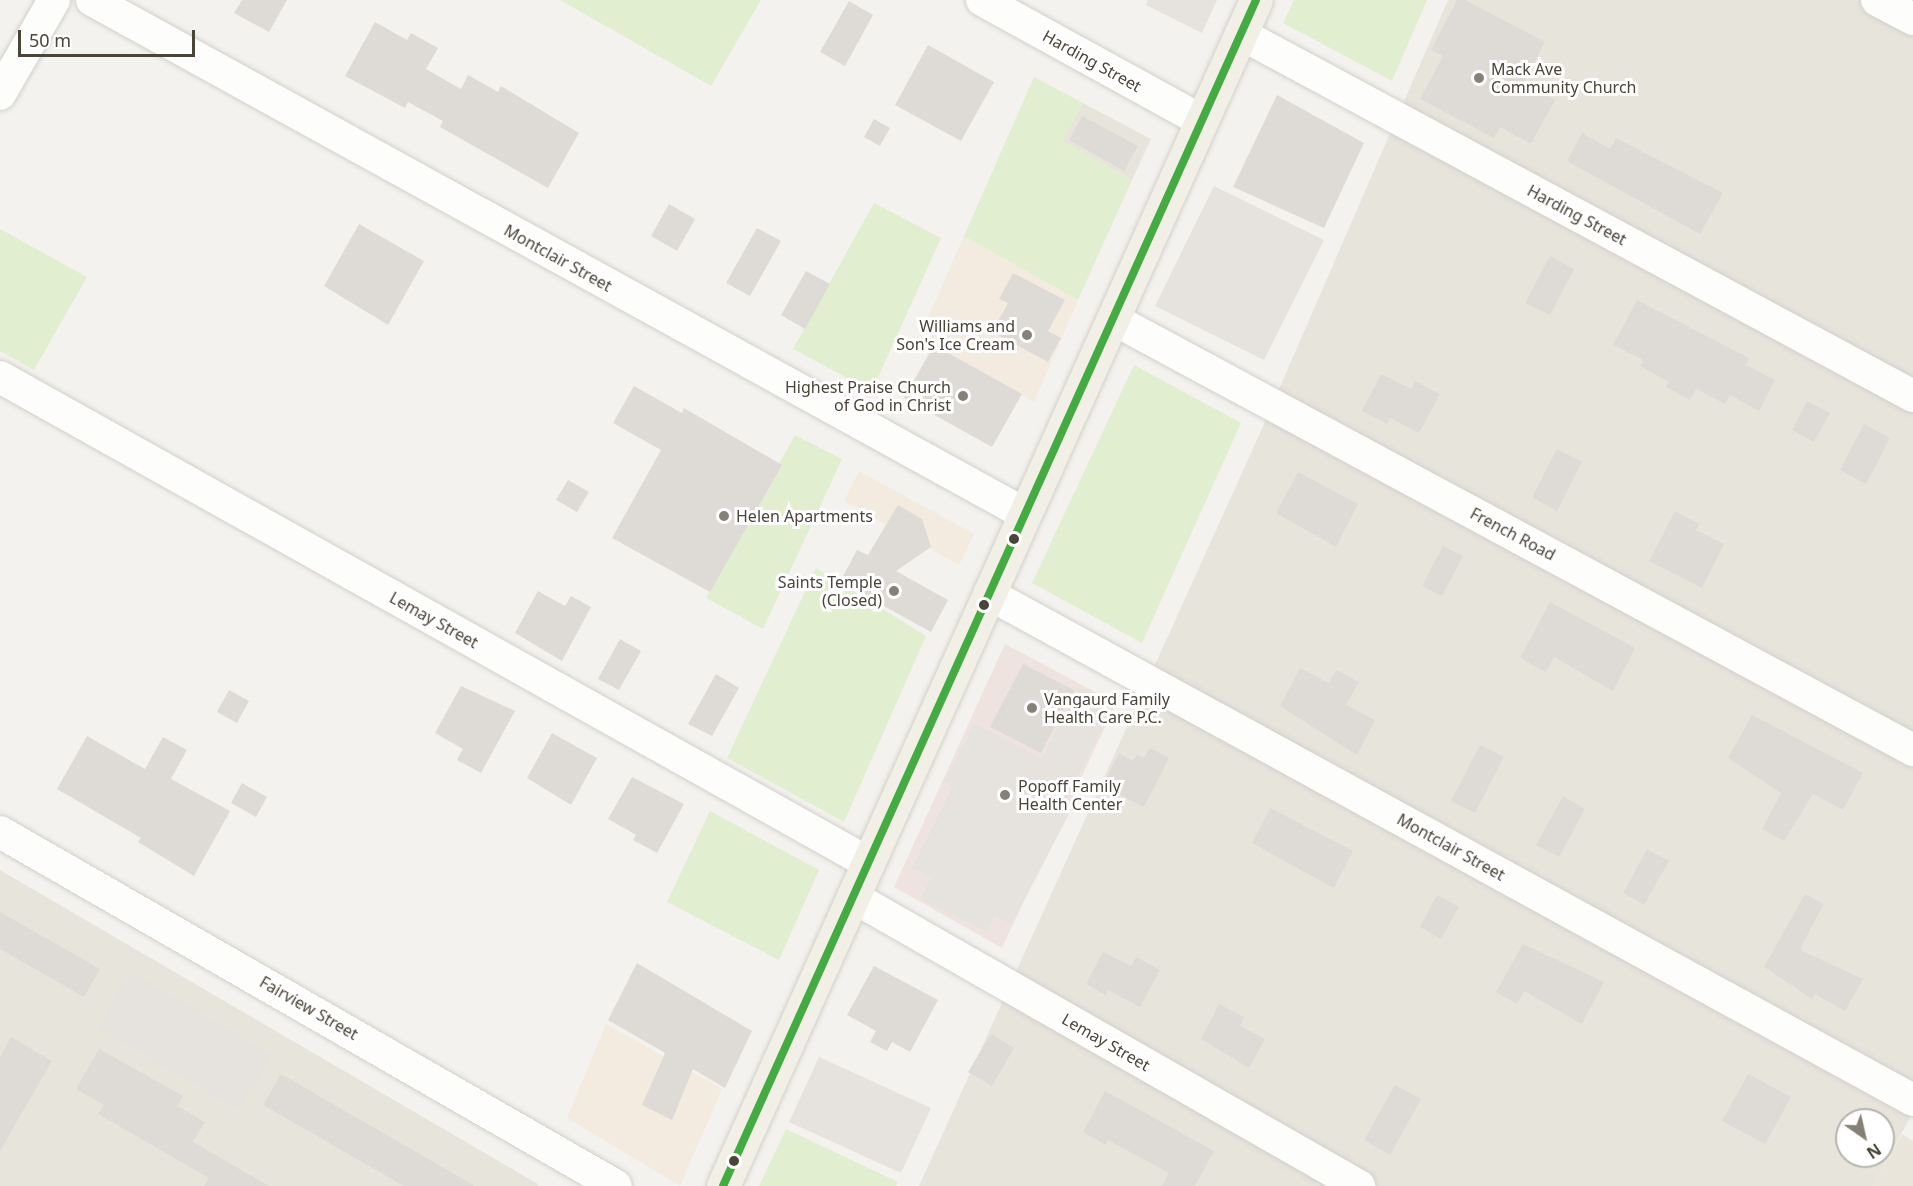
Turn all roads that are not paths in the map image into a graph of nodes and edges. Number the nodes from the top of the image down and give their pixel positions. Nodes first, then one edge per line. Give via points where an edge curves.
1 (54, 0) edge
2 (92, 0) edge
3 (982, 0) edge
4 (1256, 0) edge
5 (1877, 0) edge
6 (1913, 19) edge
7 (1241, 34) junction
8 (0, 94) edge
9 (1202, 121) junction
10 (1113, 319) junction
11 (0, 377) edge
12 (1913, 396) edge
13 (1025, 514) junction
14 (989, 594) junction
15 (1913, 750) edge
16 (0, 832) edge
17 (868, 863) junction
18 (853, 897) junction
19 (1913, 1100) edge
20 (616, 1186) edge
21 (723, 1186) edge
22 (1359, 1186) edge

1 - 8 street
2 - 13 street, Montclair Street
3 - 9 street, Harding Street
4 - 7 main road
5 - 6 street
7 - 9 main road
7 - 12 street, Harding Street
9 - 10 main road
10 - 13 main road
10 - 15 street, French Road
11 - 17 street, Lemay Street
13 - 14 main road
14 - 17 main road
14 - 19 street, Montclair Street
16 - 20 street, Fairview Street
17 - 18 main road
18 - 21 main road
18 - 22 street, Lemay Street

